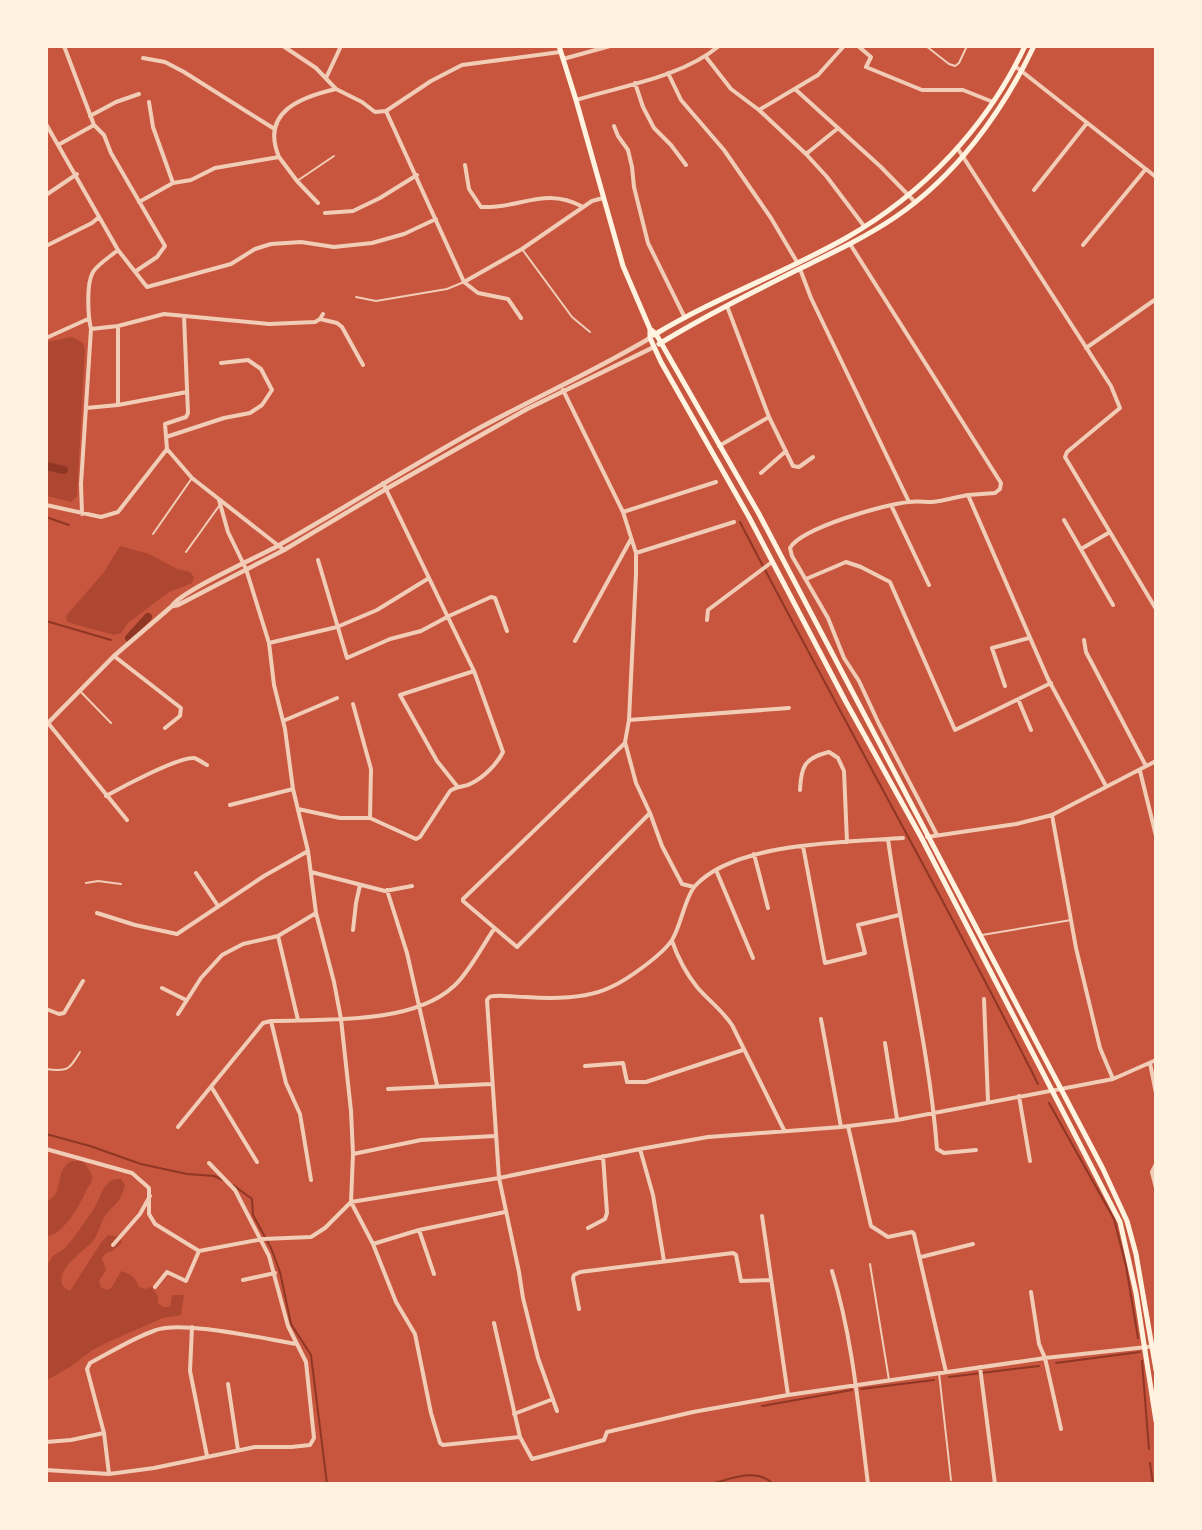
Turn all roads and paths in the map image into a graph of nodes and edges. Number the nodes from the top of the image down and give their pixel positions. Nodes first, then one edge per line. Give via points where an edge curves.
1 (64, 46) edge
2 (283, 46) edge
3 (341, 46) edge
4 (719, 46) edge
5 (844, 46) edge
6 (858, 46) edge
7 (926, 46) edge
8 (967, 46) edge
9 (1025, 46) edge
10 (1034, 46) edge
11 (607, 47) edge
12 (560, 49) edge
13 (706, 57) junction
14 (143, 58) dead end
15 (563, 59) junction
16 (1015, 66) junction
17 (1022, 72) junction
18 (668, 73) junction
19 (326, 78) junction
20 (635, 82) junction
21 (336, 89) junction
22 (795, 89) junction
23 (139, 94) dead end
24 (576, 100) junction
25 (149, 102) dead end
26 (993, 102) junction
27 (759, 110) junction
28 (386, 111) junction
29 (90, 116) junction
30 (1087, 123) junction
31 (94, 125) junction
32 (47, 126) edge
33 (614, 126) dead end
34 (274, 128) junction
35 (837, 129) junction
36 (58, 146) junction
37 (958, 148) junction
38 (806, 154) junction
39 (334, 156) dead end
40 (279, 157) junction
41 (963, 157) junction
42 (465, 165) dead end
43 (686, 165) dead end
44 (1145, 170) junction
45 (77, 174) junction
46 (417, 175) junction
47 (1155, 177) edge
48 (297, 181) junction
49 (173, 183) junction
50 (1034, 190) dead end
51 (46, 195) edge
52 (908, 196) junction
53 (603, 198) junction
54 (139, 202) junction
55 (915, 202) junction
56 (318, 203) dead end
57 (583, 207) junction
58 (325, 213) dead end
59 (99, 217) junction
60 (436, 219) junction
61 (864, 226) junction
62 (850, 244) junction
63 (1083, 245) dead end
64 (46, 246) edge
65 (522, 249) junction
66 (120, 251) junction
67 (797, 262) junction
68 (800, 269) junction
69 (136, 270) junction
70 (464, 282) junction
71 (356, 297) dead end
72 (1155, 298) edge
73 (727, 306) junction
74 (323, 314) dead end
75 (184, 316) junction
76 (521, 318) dead end
77 (88, 319) junction
78 (685, 319) junction
79 (320, 320) junction
80 (118, 326) junction
81 (650, 328) junction
82 (91, 329) junction
83 (590, 332) dead end
84 (656, 334) junction
85 (46, 338) edge
86 (650, 338) junction
87 (661, 343) junction
88 (654, 347) junction
89 (1086, 348) junction
90 (221, 363) dead end
91 (363, 365) dead end
92 (562, 390) junction
93 (188, 392) junction
94 (118, 405) junction
95 (86, 408) junction
96 (769, 417) junction
97 (166, 437) junction
98 (719, 446) junction
99 (167, 449) junction
100 (786, 451) junction
101 (813, 457) dead end
102 (761, 473) dead end
103 (192, 478) junction
104 (716, 482) dead end
105 (383, 483) junction
106 (386, 489) junction
107 (968, 495) junction
108 (220, 502) junction
109 (909, 502) junction
110 (46, 505) edge
111 (891, 505) junction
112 (623, 512) junction
113 (82, 514) junction
114 (1064, 520) dead end
115 (734, 522) dead end
116 (1110, 532) junction
117 (153, 534) dead end
118 (631, 539) junction
119 (279, 545) junction
120 (1081, 549) junction
121 (284, 550) junction
122 (186, 552) dead end
123 (636, 553) junction
124 (318, 560) dead end
125 (772, 562) junction
126 (244, 567) junction
127 (429, 578) junction
128 (806, 579) junction
129 (929, 585) dead end
130 (1113, 605) dead end
131 (1155, 609) edge
132 (449, 616) junction
133 (706, 620) dead end
134 (337, 627) junction
135 (507, 631) dead end
136 (1029, 638) junction
137 (1084, 640) dead end
138 (575, 641) dead end
139 (268, 643) junction
140 (114, 656) junction
141 (474, 671) junction
142 (1051, 683) junction
143 (1005, 686) dead end
144 (80, 691) junction
145 (338, 698) dead end
146 (1018, 699) junction
147 (353, 704) dead end
148 (789, 708) dead end
149 (629, 720) junction
150 (283, 721) junction
151 (111, 723) dead end
152 (47, 724) edge
153 (165, 728) dead end
154 (1031, 730) dead end
155 (626, 742) junction
156 (1155, 761) edge
157 (207, 765) dead end
158 (1146, 766) junction
159 (1140, 771) junction
160 (457, 786) junction
161 (1106, 786) junction
162 (293, 789) junction
163 (800, 790) dead end
164 (106, 796) junction
165 (230, 805) dead end
166 (298, 809) junction
167 (650, 813) junction
168 (1052, 815) junction
169 (370, 818) junction
170 (127, 820) dead end
171 (937, 835) junction
172 (1155, 836) edge
173 (921, 837) junction
174 (928, 837) junction
175 (903, 838) dead end
176 (888, 839) junction
177 (847, 842) junction
178 (803, 846) junction
179 (308, 851) junction
180 (754, 854) junction
181 (716, 870) junction
182 (311, 872) junction
183 (196, 873) dead end
184 (86, 883) dead end
185 (121, 884) dead end
186 (360, 885) junction
187 (412, 886) dead end
188 (694, 887) junction
189 (387, 890) junction
190 (218, 906) junction
191 (768, 908) dead end
192 (97, 913) dead end
193 (316, 913) junction
194 (899, 915) junction
195 (1071, 920) junction
196 (494, 929) junction
197 (353, 930) dead end
198 (981, 935) junction
199 (278, 936) junction
200 (672, 941) junction
201 (753, 958) dead end
202 (83, 981) dead end
203 (162, 988) dead end
204 (984, 999) dead end
205 (186, 1000) junction
206 (420, 1006) junction
207 (46, 1009) edge
208 (178, 1014) dead end
209 (341, 1019) junction
210 (820, 1019) dead end
211 (298, 1020) junction
212 (271, 1021) junction
213 (885, 1043) dead end
214 (743, 1050) junction
215 (80, 1052) dead end
216 (1155, 1060) edge
217 (1150, 1063) junction
218 (585, 1066) dead end
219 (46, 1069) edge
220 (1113, 1079) junction
221 (491, 1084) junction
222 (436, 1085) junction
223 (211, 1088) junction
224 (388, 1089) dead end
225 (1060, 1090) junction
226 (1053, 1091) junction
227 (1155, 1093) edge
228 (1019, 1096) junction
229 (988, 1101) junction
230 (934, 1113) junction
231 (897, 1120) junction
232 (848, 1126) junction
233 (178, 1127) dead end
234 (841, 1127) junction
235 (784, 1130) junction
236 (495, 1136) junction
237 (46, 1149) edge
238 (640, 1149) junction
239 (976, 1150) dead end
240 (353, 1154) junction
241 (603, 1156) junction
242 (1030, 1161) dead end
243 (257, 1162) dead end
244 (209, 1163) dead end
245 (1155, 1164) edge
246 (499, 1178) junction
247 (311, 1180) dead end
248 (1155, 1188) edge
249 (150, 1195) junction
250 (351, 1202) junction
251 (505, 1212) junction
252 (762, 1216) dead end
253 (588, 1228) dead end
254 (419, 1230) junction
255 (261, 1240) junction
256 (373, 1244) junction
257 (974, 1244) dead end
258 (114, 1245) dead end
259 (199, 1251) junction
260 (921, 1257) junction
261 (664, 1261) junction
262 (870, 1264) dead end
263 (832, 1271) dead end
264 (275, 1273) junction
265 (434, 1274) dead end
266 (243, 1280) dead end
267 (770, 1280) junction
268 (155, 1287) dead end
269 (1031, 1292) dead end
270 (579, 1309) dead end
271 (494, 1323) dead end
272 (192, 1327) junction
273 (297, 1344) junction
274 (1151, 1347) edge
275 (1045, 1358) junction
276 (980, 1367) junction
277 (1155, 1370) edge
278 (946, 1372) junction
279 (939, 1373) junction
280 (890, 1380) junction
281 (228, 1384) dead end
282 (855, 1386) junction
283 (788, 1395) junction
284 (553, 1400) junction
285 (557, 1411) dead end
286 (514, 1414) junction
287 (1155, 1421) edge
288 (1061, 1429) dead end
289 (104, 1433) junction
290 (520, 1437) junction
291 (46, 1442) edge
292 (238, 1450) junction
293 (207, 1456) junction
294 (46, 1470) edge
295 (109, 1474) junction
296 (951, 1480) dead end
297 (868, 1484) edge
298 (995, 1484) edge

1 - 29 street
2 - 19 street
3 - 19 street
4 - 13 street
5 - 22 street via 818,75
6 - 26 street via 871,57 866,67 922,90 963,90
7 - 8 lane via 955,66
9 - 16 main road
10 - 17 main road
11 - 15 street
12 - 15 main road
12 - 28 street via 462,65
13 - 18 street
13 - 27 street via 731,89
14 - 34 street via 165,62 184,72
15 - 24 main road
16 - 17 street
16 - 26 main road
17 - 30 street
17 - 41 main road
18 - 20 street
18 - 67 street via 681,100 724,150
19 - 21 street
20 - 24 street
20 - 43 street via 654,128
21 - 28 street via 375,112
21 - 34 street via 303,98 285,110
22 - 27 street
22 - 35 street
23 - 29 street
24 - 53 main road
25 - 49 street via 153,127
26 - 37 main road
27 - 38 street
28 - 46 street
29 - 31 street
30 - 44 street
30 - 50 street
31 - 36 street
31 - 54 street via 104,135
32 - 36 street
33 - 78 street via 628,150 648,243
34 - 40 street
35 - 38 street
35 - 52 street
36 - 45 street
37 - 41 street
37 - 52 main road
38 - 61 street
39 - 48 lane
40 - 48 street
40 - 49 street via 215,168
41 - 55 main road
41 - 89 street
42 - 57 street via 469,189 481,207 556,197
44 - 47 street
44 - 63 street
45 - 51 street
45 - 59 street
46 - 58 street via 353,211
46 - 60 street
48 - 56 street
49 - 54 street
52 - 55 street
52 - 61 main road
53 - 57 street
53 - 81 main road via 623,266
54 - 69 street via 165,246 157,257
55 - 62 main road
57 - 65 street
59 - 64 street
59 - 66 street
60 - 69 street via 372,243 334,247 301,242 271,244 231,264 147,287
60 - 70 street
61 - 67 main road
62 - 68 main road
62 - 107 street via 1001,483 995,492
65 - 70 street
65 - 83 lane via 572,317
66 - 69 street
66 - 77 street via 94,271
67 - 78 main road
68 - 73 main road
68 - 109 street
70 - 71 lane via 447,289 376,301
70 - 76 street via 478,293 508,298
72 - 89 street
73 - 87 main road
73 - 96 street
74 - 79 street
75 - 79 street via 269,324
75 - 80 street via 164,314
75 - 93 street
77 - 82 street
77 - 85 street
78 - 84 main road
79 - 91 street via 342,327
80 - 82 street
80 - 94 street
81 - 84 main road
81 - 86 main road
82 - 95 street
84 - 86 main road
84 - 87 main road
86 - 88 main road
86 - 92 street
87 - 88 main road
87 - 98 main road
88 - 92 street
88 - 125 main road
89 - 116 street via 1111,386 1120,408 1065,454
90 - 97 street via 248,360 261,369 272,390 262,405 250,413
92 - 105 street via 496,419
92 - 106 street
92 - 112 street
93 - 94 street
93 - 97 street via 188,415 165,424
94 - 95 street
95 - 113 street
96 - 98 street
96 - 100 street
97 - 99 street
98 - 174 main road via 759,514
99 - 103 street
99 - 113 street via 118,512 101,517
100 - 101 street via 795,467
100 - 102 street
103 - 108 street
103 - 117 lane
104 - 112 street
105 - 106 street
105 - 119 street
106 - 121 street
106 - 127 street
107 - 109 street
107 - 136 street
108 - 119 street
108 - 122 lane
108 - 126 street
109 - 111 street
110 - 113 street
111 - 128 street via 805,534 794,542 790,548 792,556
111 - 129 street
112 - 118 street
114 - 120 street
115 - 123 street
116 - 120 street
116 - 131 street
118 - 123 street
118 - 138 street
119 - 121 street
119 - 126 street
120 - 130 street
121 - 126 street
123 - 149 street
124 - 134 street
125 - 133 street via 708,610
125 - 173 main road
126 - 139 street
126 - 140 street via 175,601
127 - 132 street
127 - 134 street via 377,610
128 - 146 street via 846,562 890,582 953,728 958,730
128 - 171 street
132 - 134 street via 421,632 390,639 347,658
132 - 135 street via 493,597
132 - 141 street
134 - 139 street
136 - 142 street
136 - 143 street via 992,648
137 - 158 street via 1086,652
139 - 150 street
140 - 144 street
140 - 153 street via 181,708 180,716
141 - 160 street via 503,752 474,783
141 - 160 street via 400,695 437,761
142 - 146 street
142 - 161 street
144 - 151 lane
144 - 152 street
145 - 150 street
146 - 154 street
147 - 169 street via 370,770
148 - 149 street
149 - 155 street
150 - 162 street
152 - 164 street
155 - 167 street via 636,783
155 - 196 street via 462,900
156 - 158 street
157 - 164 street via 195,758 184,760
158 - 159 street
159 - 161 street
159 - 172 street
160 - 169 street via 416,839
161 - 168 street
162 - 165 street
162 - 166 street
163 - 177 street via 806,762 829,752 838,758 844,771
164 - 170 street
166 - 169 street via 340,818
166 - 179 street
167 - 188 street via 682,884
167 - 196 street via 517,947
168 - 171 street
168 - 195 street
171 - 174 street
173 - 174 street
173 - 226 main road
174 - 198 main road
175 - 176 street
176 - 177 street
176 - 194 street
177 - 178 street
178 - 180 street
178 - 194 street via 825,963 865,953 858,925
179 - 182 street
179 - 190 street
180 - 181 street
180 - 191 street
181 - 188 street
181 - 201 street
182 - 186 street
182 - 193 street
183 - 190 street
184 - 185 lane
186 - 189 street
186 - 197 street
187 - 189 street
188 - 200 street
189 - 206 street
190 - 192 street via 177,934
193 - 199 street
193 - 209 street
194 - 230 street
195 - 198 lane
195 - 220 street via 1100,1048
196 - 206 street via 457,984
198 - 225 main road
199 - 205 street via 243,944 222,955
199 - 211 street
200 - 214 street via 681,965 726,1017
200 - 221 street via 634,974 610,988 543,998 488,998
202 - 207 street via 64,1013
203 - 205 street
204 - 229 street
205 - 208 street
206 - 209 street via 374,1017
206 - 222 street
209 - 211 street
209 - 240 street
210 - 234 street
211 - 212 street
212 - 223 street via 260,1026
212 - 247 street via 286,1083 300,1114
213 - 231 street
214 - 218 street via 646,1082 627,1082 623,1063
214 - 235 street
215 - 219 lane via 63,1071
216 - 217 street
217 - 220 street
217 - 227 street
220 - 225 street
221 - 222 street
221 - 236 street
222 - 224 street
223 - 233 street
223 - 243 street
225 - 226 street
225 - 274 main road via 1127,1221
226 - 228 street
226 - 274 main road via 1120,1222
228 - 229 street
228 - 242 street
229 - 230 street
230 - 231 street
230 - 239 street via 937,1149 944,1153
231 - 232 street
232 - 234 street
232 - 260 street via 871,1226 888,1236 913,1233
234 - 235 street
235 - 238 street via 708,1137
236 - 240 street via 421,1140
236 - 246 street
237 - 249 street via 132,1173 149,1188
238 - 241 street
238 - 261 street via 653,1195
240 - 250 street
241 - 246 street
241 - 253 street via 607,1213 605,1219
244 - 255 street via 235,1190
245 - 248 street
246 - 250 street
246 - 251 street
249 - 258 street
249 - 259 street via 149,1214 155,1224
250 - 255 street via 311,1237
250 - 256 street
251 - 254 street
251 - 284 street via 538,1358
252 - 267 street
254 - 256 street
254 - 265 street
255 - 259 street
255 - 264 street
256 - 290 street via 396,1302 415,1334 440,1443
257 - 260 street
259 - 268 street via 186,1281 167,1272
260 - 278 street
261 - 267 street via 733,1253 741,1281
261 - 270 street via 574,1275
262 - 280 lane
263 - 282 street
264 - 266 street
264 - 273 street via 286,1321
267 - 283 street
269 - 275 street
271 - 286 street
272 - 273 street
272 - 289 street via 157,1329 88,1366
272 - 293 street via 190,1371
273 - 292 street via 307,1366 314,1438 310,1445
274 - 275 street
274 - 277 main road
274 - 287 main road
275 - 276 street
275 - 288 street
276 - 278 street
276 - 298 street
278 - 279 street
279 - 280 street
279 - 296 lane
280 - 282 street
281 - 292 street
282 - 283 street
282 - 297 street
283 - 290 street via 607,1432 604,1440 532,1459
284 - 285 street
284 - 286 street
286 - 290 street
289 - 291 street
289 - 295 street
292 - 293 street
293 - 295 street
294 - 295 street

